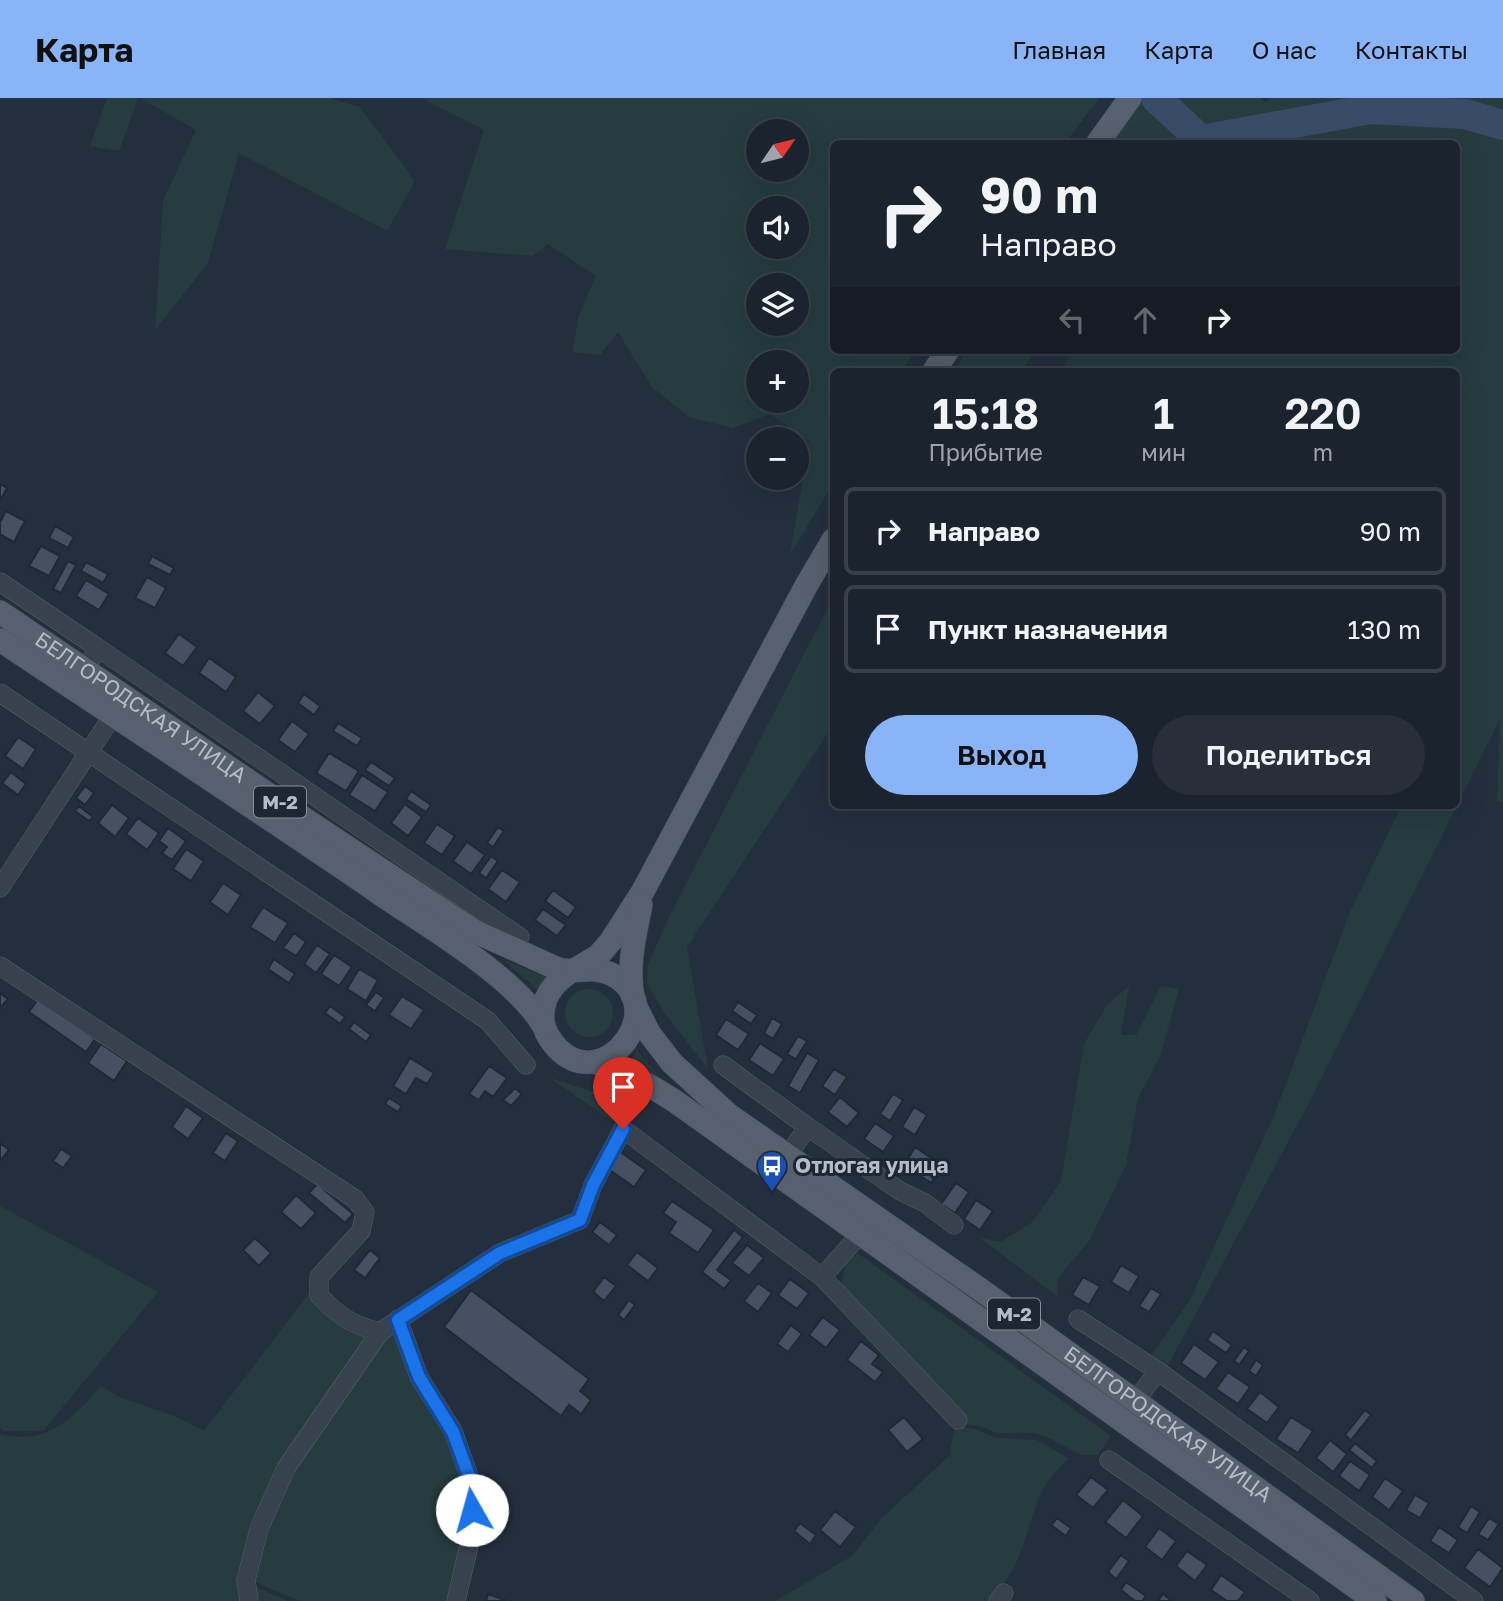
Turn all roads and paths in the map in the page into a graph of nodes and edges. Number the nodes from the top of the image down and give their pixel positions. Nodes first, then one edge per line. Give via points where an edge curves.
1 (1128, 101) edge
2 (1100, 140) edge
3 (830, 545) edge
4 (0, 582) edge
5 (0, 612) edge
6 (0, 640) edge
7 (98, 648) junction
8 (86, 668) junction
9 (0, 693) edge
10 (113, 715) junction
11 (89, 752) junction
12 (0, 888) edge
13 (643, 891) junction
14 (520, 937) dead end
15 (0, 966) edge
16 (573, 971) junction
17 (634, 1002) junction
18 (543, 1025) junction
19 (593, 1062) junction
20 (526, 1065) dead end
21 (723, 1065) dead end
22 (808, 1127) junction
23 (787, 1156) junction
24 (954, 1225) dead end
25 (862, 1233) junction
26 (822, 1277) junction
27 (1078, 1319) dead end
28 (398, 1320) junction
29 (380, 1332) junction
30 (1158, 1371) junction
31 (1136, 1400) junction
32 (958, 1420) dead end
33 (1109, 1460) dead end
34 (249, 1601) edge
35 (456, 1601) edge
36 (1310, 1601) edge
37 (1375, 1601) edge
38 (1413, 1601) edge
39 (1474, 1601) edge

1 - 2 main road
3 - 13 main road
4 - 7 street
5 - 8 main road, БЕЛГОРОДСКАЯ УЛИЦА / М-2
6 - 10 main road, БЕЛГОРОДСКАЯ УЛИЦА / М-2
7 - 8 street
7 - 14 street
8 - 16 main road, БЕЛГОРОДСКАЯ УЛИЦА / М-2 via 474,931 545,965
9 - 11 street
10 - 11 street
10 - 18 main road, БЕЛГОРОДСКАЯ УЛИЦА / М-2 via 462,949 529,1004
11 - 12 street
11 - 20 street via 488,1021
13 - 16 main road via 598,957
13 - 17 main road via 631,953
15 - 29 street via 355,1199 365,1212 361,1231 319,1277 319,1295 335,1313
16 - 17 main road, М-2 via 601,970 613,975 628,988
16 - 18 main road via 552,986 545,998
17 - 19 main road via 635,1020 627,1041
17 - 23 main road, БЕЛГОРОДСКАЯ УЛИЦА / М-2 via 649,1033 672,1063 729,1115
18 - 19 main road, М-2 via 562,1053
19 - 25 main road, БЕЛГОРОДСКАЯ УЛИЦА / М-2 via 649,1084
21 - 22 street
22 - 23 street
22 - 24 street
23 - 31 main road, БЕЛГОРОДСКАЯ УЛИЦА / М-2
25 - 26 street
25 - 37 main road, БЕЛГОРОДСКАЯ УЛИЦА / М-2
26 - 28 street via 623,1129 580,1220 500,1253
26 - 32 street
27 - 30 street
28 - 29 street
28 - 35 street via 419,1377 453,1432 473,1487 472,1533
29 - 34 street via 286,1468 259,1529 246,1580
30 - 31 street
30 - 39 street
31 - 38 main road, БЕЛГОРОДСКАЯ УЛИЦА / М-2
33 - 36 street

